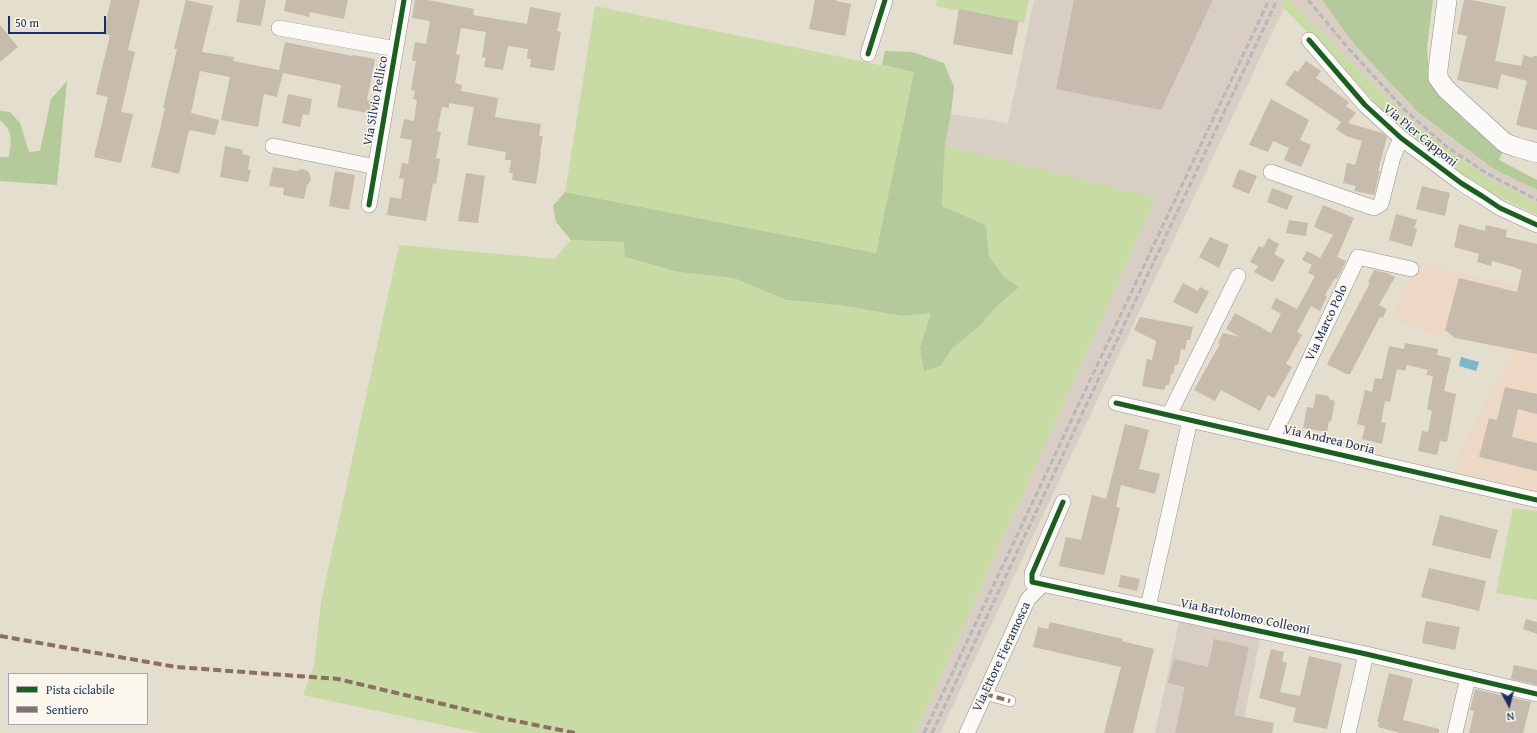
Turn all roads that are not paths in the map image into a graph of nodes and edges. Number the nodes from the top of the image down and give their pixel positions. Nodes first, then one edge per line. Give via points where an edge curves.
1 (404, 0) edge
2 (885, 0) edge
3 (1447, 0) edge
4 (279, 28) dead end
5 (1309, 40) dead end
6 (396, 50) junction
7 (868, 54) dead end
8 (1401, 138) junction
9 (273, 146) dead end
10 (1537, 153) edge
11 (376, 167) junction
12 (1271, 172) dead end
13 (369, 205) dead end
14 (1537, 225) edge
15 (1411, 269) dead end
16 (1238, 276) dead end
17 (1116, 404) dead end
18 (1169, 416) junction
19 (1190, 420) junction
20 (1272, 439) junction
21 (1537, 500) edge
22 (1063, 502) dead end
23 (1043, 584) junction
24 (1148, 607) junction
25 (1366, 654) junction
26 (1468, 677) junction
27 (985, 694) junction
28 (1537, 694) edge
29 (1010, 701) dead end
30 (967, 733) edge
31 (1348, 733) edge
32 (1454, 733) edge

1 - 6 street, Via Silvio Pellico
2 - 7 street
3 - 10 street via 1438,78 1446,89 1505,143
4 - 6 street
5 - 8 street, Via Pier Capponi via 1365,105
6 - 11 street, Via Silvio Pellico
8 - 12 street via 1393,157 1381,204 1374,208
8 - 14 street, Via Pier Capponi via 1461,183 1500,208
9 - 11 street
11 - 13 street, Via Silvio Pellico
15 - 20 street, Via Marco Polo via 1358,257
16 - 18 street
17 - 18 street, Via Andrea Doria
18 - 19 street, Via Andrea Doria
19 - 20 street, Via Andrea Doria
19 - 24 street
20 - 21 street, Via Andrea Doria
22 - 23 street via 1032,574 1032,582
23 - 24 street, Via Bartolomeo Colleoni
23 - 27 street, Via Ettore Fieramosca via 1028,599
24 - 25 street, Via Bartolomeo Colleoni
25 - 26 street, Via Bartolomeo Colleoni
25 - 31 street
26 - 28 street, Via Bartolomeo Colleoni
26 - 32 street
27 - 29 street
27 - 30 street, Via Ettore Fieramosca

